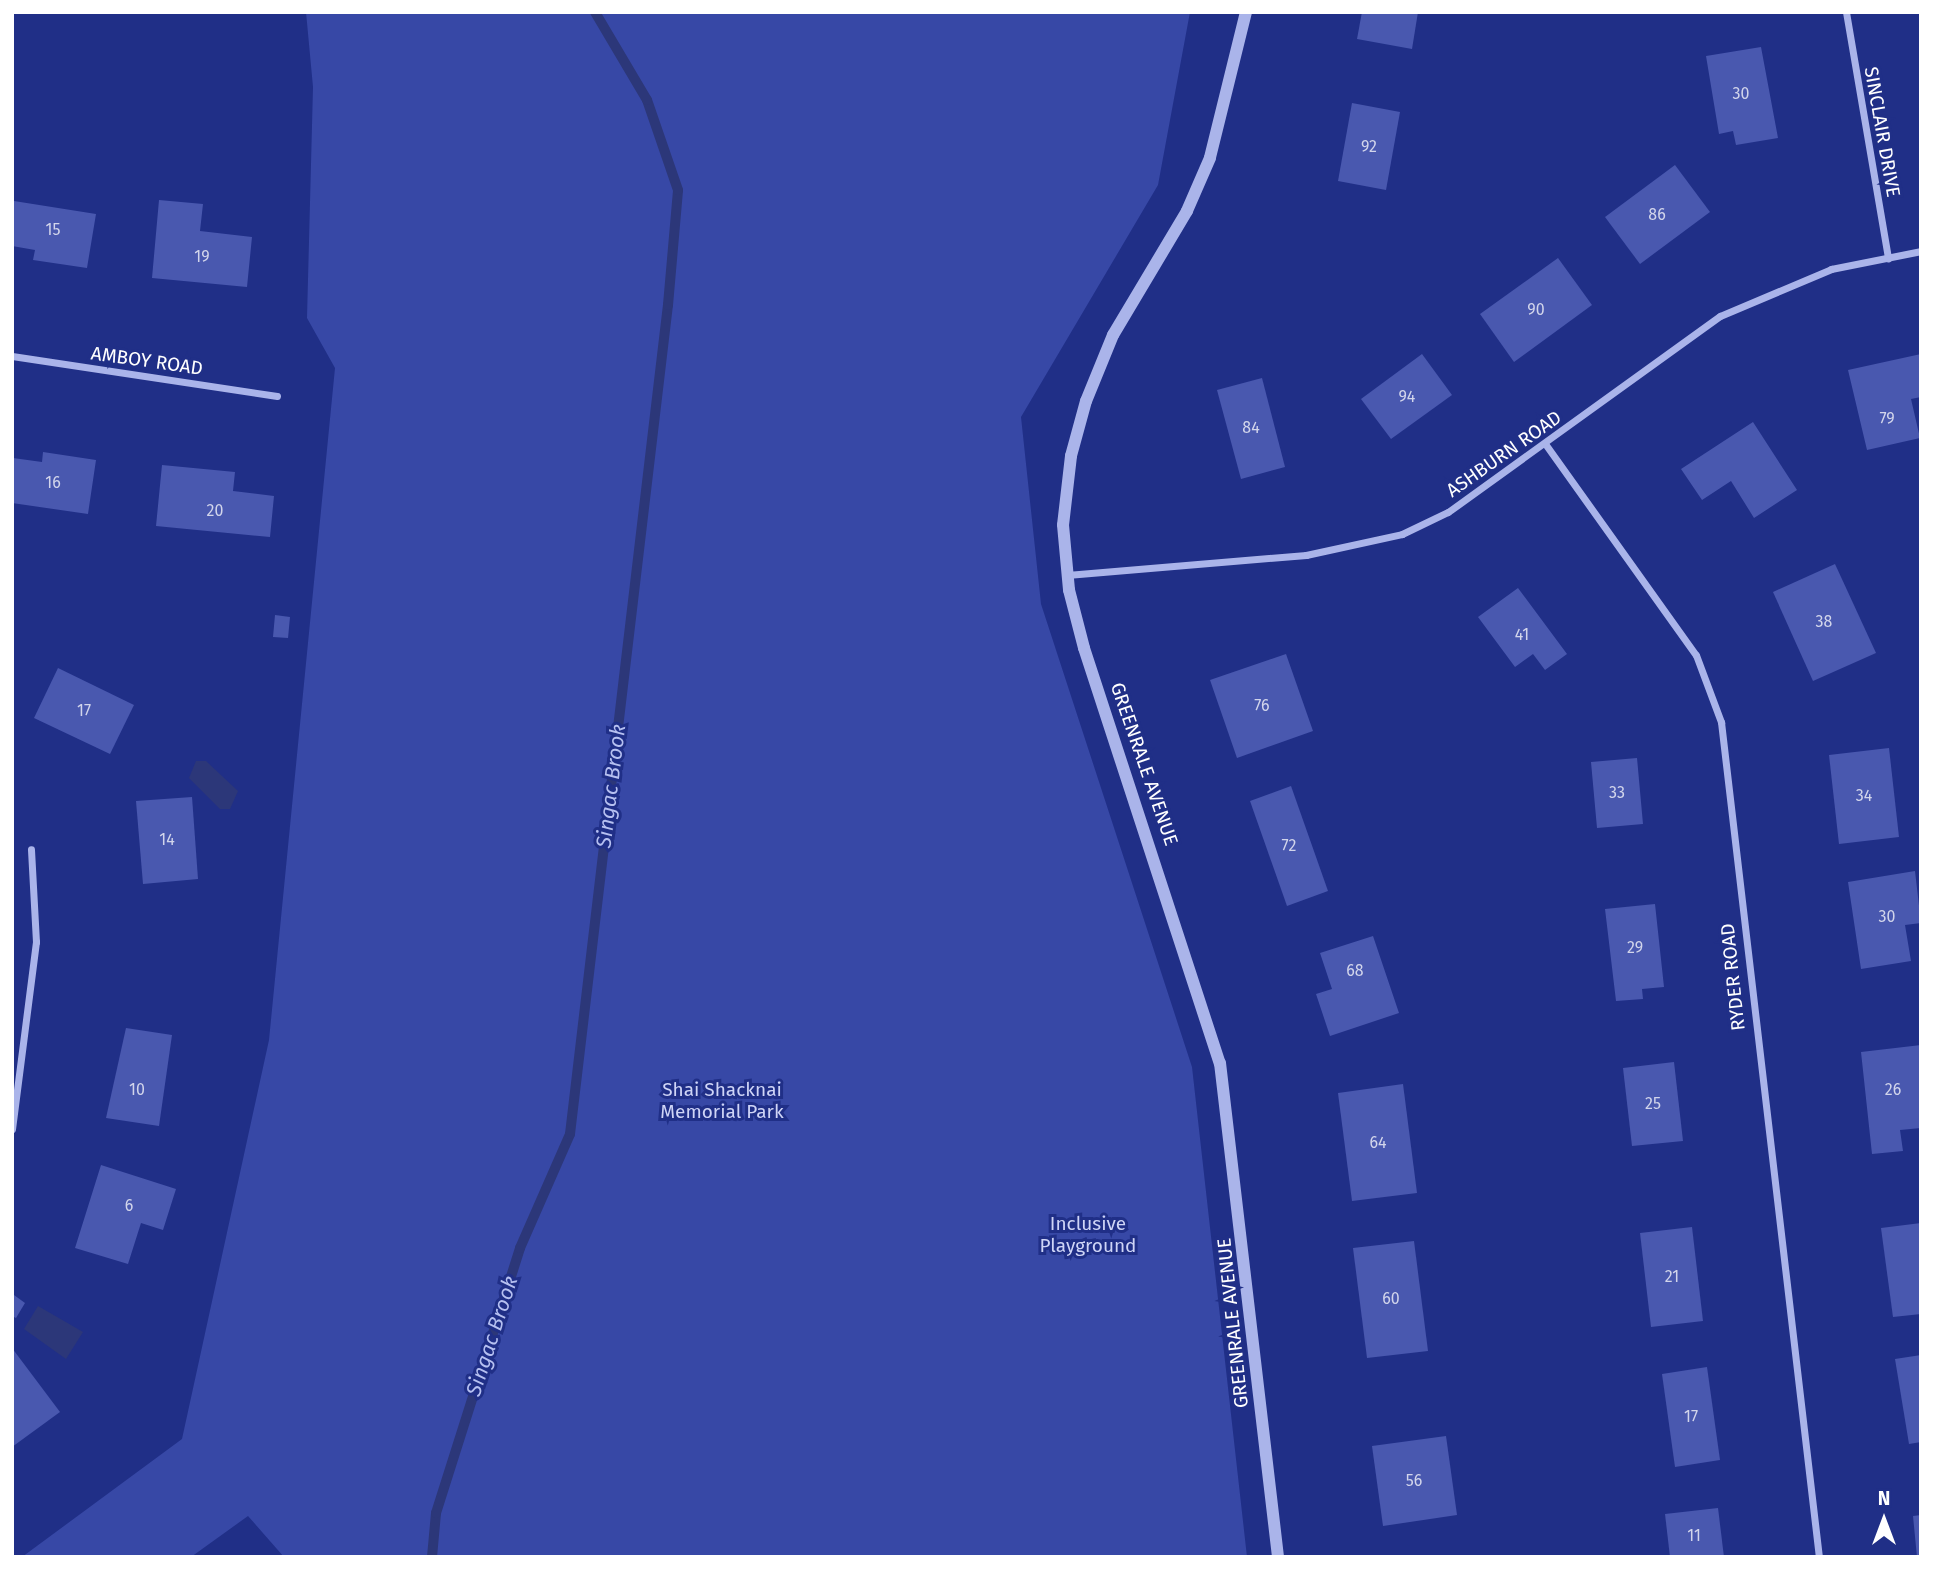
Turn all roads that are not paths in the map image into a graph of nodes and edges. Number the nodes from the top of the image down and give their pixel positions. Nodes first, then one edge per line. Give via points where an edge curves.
1 (1246, 12) edge
2 (1846, 12) edge
3 (1921, 251) edge
4 (1888, 257) junction
5 (12, 356) edge
6 (277, 396) dead end
7 (1546, 445) junction
8 (1068, 575) junction
9 (31, 849) dead end
10 (12, 1129) edge
11 (1278, 1557) edge
12 (1819, 1557) edge

1 - 8 street, GREENRALE AVENUE via 1210,158 1187,211 1114,335 1086,401 1071,456 1063,525
2 - 4 street, SINCLAIR DRIVE
3 - 4 street, ASHBURN ROAD
4 - 7 street, ASHBURN ROAD via 1775,288 1720,316
5 - 6 street, AMBOY ROAD
7 - 8 street, ASHBURN ROAD via 1448,512 1355,549
7 - 12 street, RYDER ROAD via 1696,655 1721,722
8 - 11 street, GREENRALE AVENUE via 1084,648 1220,1063
9 - 10 street via 36,942

